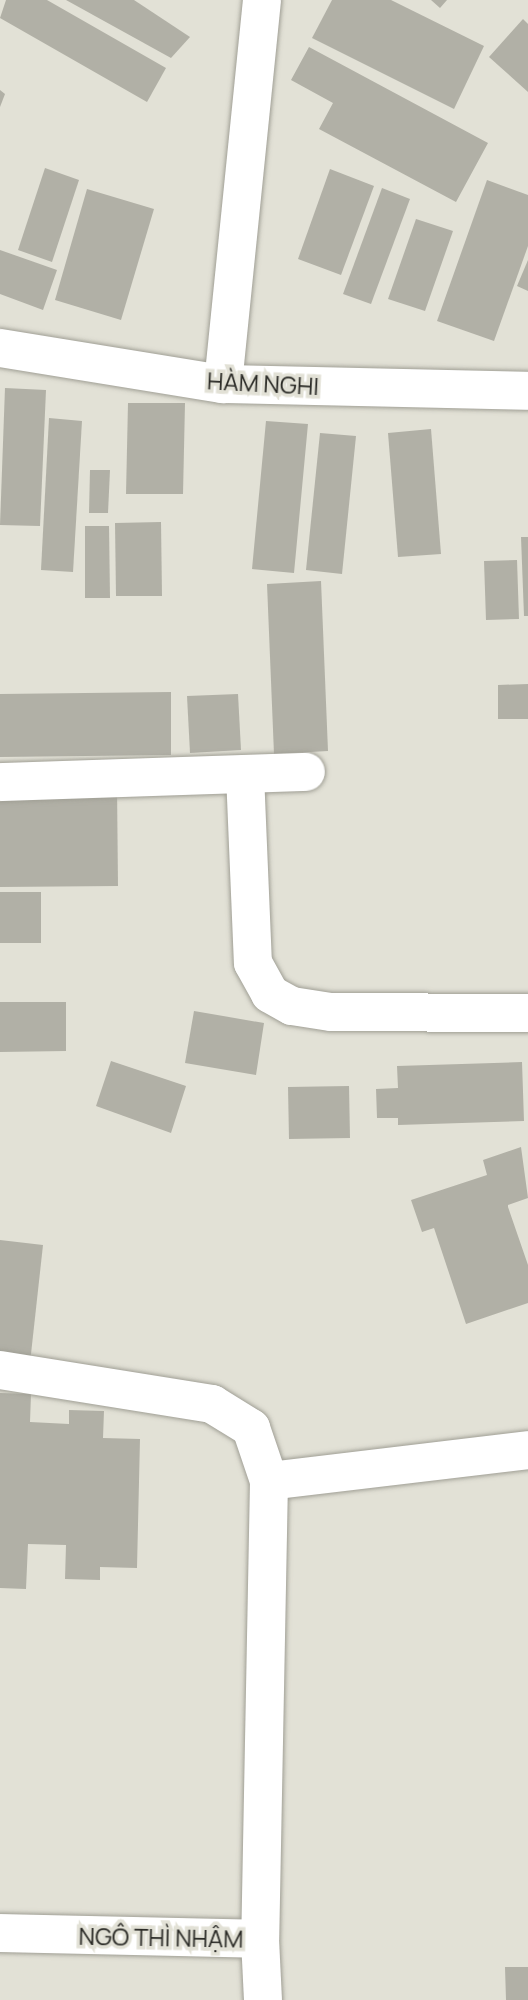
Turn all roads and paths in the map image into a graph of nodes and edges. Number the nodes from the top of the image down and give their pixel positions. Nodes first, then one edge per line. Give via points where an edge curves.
1 (262, 0) edge
2 (0, 348) edge
3 (223, 384) junction
4 (528, 391) edge
5 (306, 772) dead end
6 (245, 774) junction
7 (0, 782) edge
8 (528, 1013) edge
9 (0, 1370) edge
10 (528, 1450) edge
11 (269, 1481) junction
12 (0, 1933) edge
13 (260, 1939) junction
14 (263, 2000) edge

1 - 3 street
2 - 3 street, HÀM NGHI
3 - 4 street, HÀM NGHI
5 - 6 street
6 - 7 street
6 - 8 street via 253,962 270,994 292,1006 331,1012
9 - 11 street via 212,1404 251,1428
10 - 11 street
11 - 13 street
12 - 13 street, NGÔ THÌ NHẬM
13 - 14 street, NGÔ THÌ NHẬM

